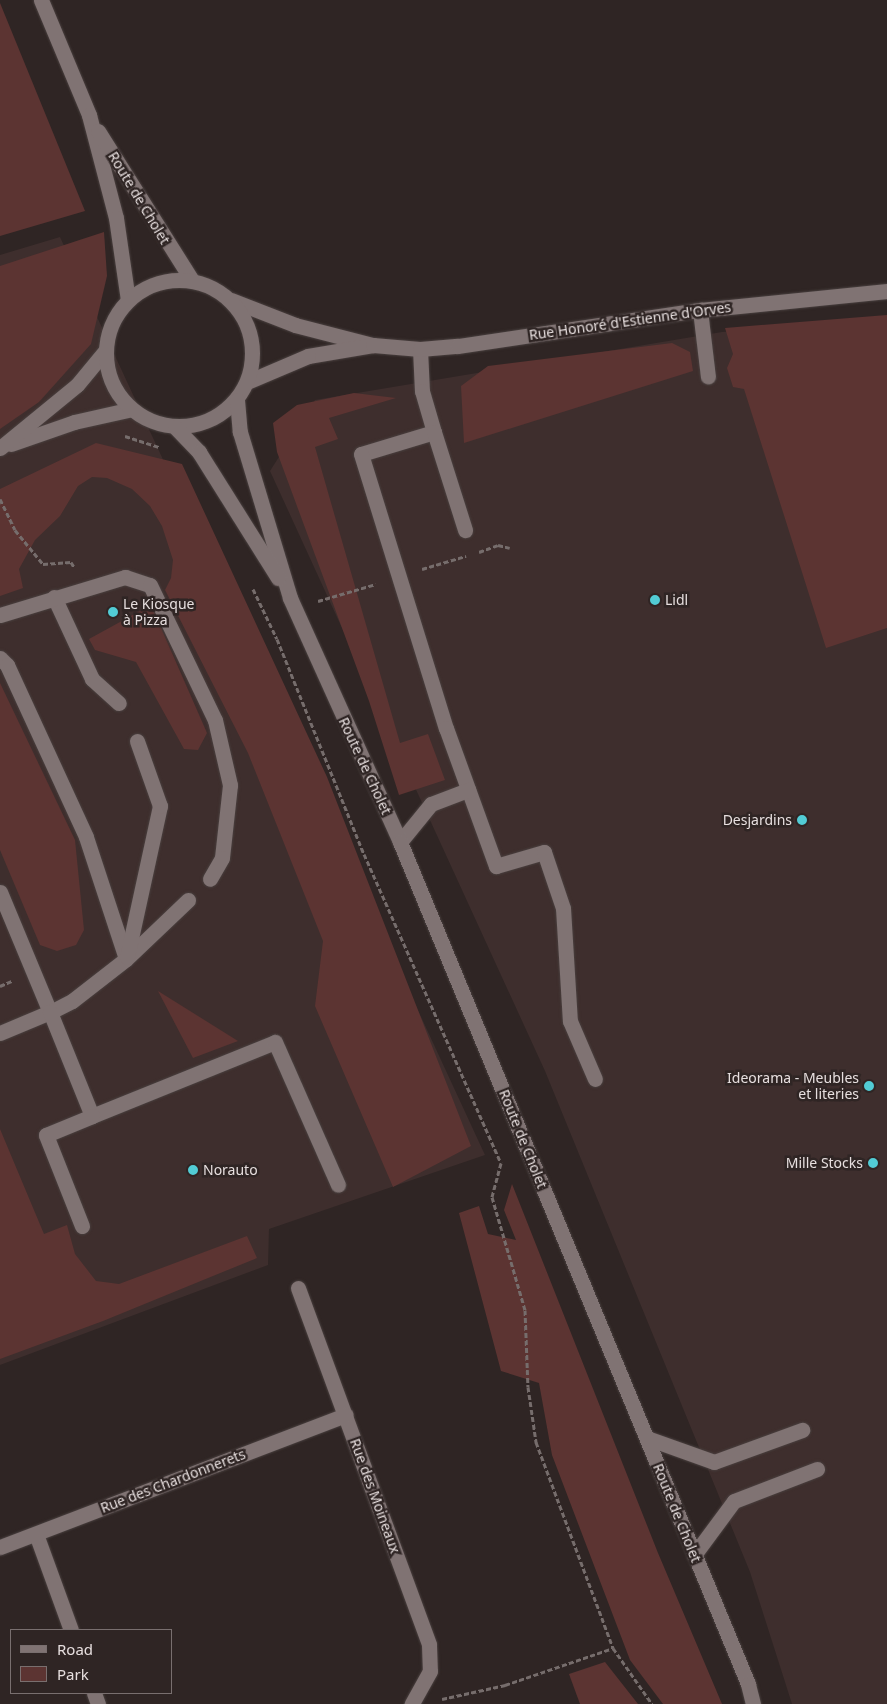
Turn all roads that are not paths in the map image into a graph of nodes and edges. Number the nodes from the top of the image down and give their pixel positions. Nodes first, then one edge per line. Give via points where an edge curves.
1 (41, 0) edge
2 (88, 115) junction
3 (192, 280) junction
4 (887, 291) edge
5 (128, 300) junction
6 (231, 300) junction
7 (700, 310) junction
8 (373, 345) junction
9 (420, 349) junction
10 (106, 350) junction
11 (708, 377) dead end
12 (247, 382) junction
13 (237, 400) junction
14 (132, 410) junction
15 (175, 427) junction
16 (434, 432) junction
17 (0, 448) edge
18 (465, 530) dead end
19 (54, 597) junction
20 (290, 598) junction
21 (0, 615) edge
22 (0, 658) edge
23 (119, 704) dead end
24 (137, 741) dead end
25 (468, 790) junction
26 (400, 842) junction
27 (210, 879) dead end
28 (0, 892) edge
29 (188, 900) dead end
30 (126, 959) junction
31 (50, 1012) junction
32 (0, 1033) edge
33 (596, 1080) dead end
34 (92, 1116) junction
35 (338, 1185) dead end
36 (82, 1226) dead end
37 (298, 1288) dead end
38 (346, 1415) junction
39 (802, 1430) dead end
40 (647, 1438) junction
41 (817, 1469) dead end
42 (36, 1534) junction
43 (0, 1547) edge
44 (694, 1555) junction
45 (71, 1629) edge
46 (748, 1684) junction
47 (412, 1704) edge
48 (753, 1704) edge
49 (764, 1704) edge

1 - 2 main road, Route de Cholet
2 - 3 main road, Route de Cholet
2 - 5 main road, Route de Cholet via 116,218
3 - 5 main road via 157,282
3 - 6 main road via 213,287
4 - 7 main road, Rue Honoré d'Estienne d'Orves
5 - 10 main road via 116,314
6 - 8 main road, Rue Honoré d'Estienne d'Orves via 295,325
6 - 12 main road via 244,318 252,339 253,360
7 - 9 main road, Rue Honoré d'Estienne d'Orves
7 - 11 main road
8 - 9 main road, Rue Honoré d'Estienne d'Orves
8 - 12 main road, Rue Honoré d'Estienne d'Orves via 308,356
9 - 16 main road via 422,391
10 - 14 main road via 108,372 117,393
10 - 17 main road via 77,385
12 - 13 main road
13 - 15 main road via 209,421
13 - 20 main road, Route de Cholet via 240,432
14 - 15 main road via 160,424
14 - 17 main road via 74,422
15 - 20 main road, Route de Cholet via 199,452 228,495
16 - 18 main road
16 - 25 main road via 361,454
19 - 21 main road
19 - 23 main road via 92,680
19 - 27 main road via 125,577 150,585 215,720 230,785 222,858
20 - 26 main road, Route de Cholet
22 - 30 main road via 7,665 86,837
24 - 30 main road via 160,806
25 - 26 main road via 431,804
25 - 33 main road via 496,866 544,852 563,908 570,1021
26 - 40 main road, Route de Cholet
28 - 31 main road
29 - 30 main road
30 - 31 main road via 72,1002
31 - 32 main road
31 - 34 main road
34 - 35 main road via 275,1042
34 - 36 main road via 46,1135
37 - 38 main road, Rue des Moineaux
38 - 42 main road, Rue des Chardonnerets
38 - 47 main road, Rue des Moineaux via 429,1645 430,1672
39 - 40 main road via 714,1462
40 - 44 main road, Route de Cholet
41 - 44 main road via 734,1501
42 - 43 main road, Rue des Chardonnerets
42 - 45 main road
44 - 46 main road, Route de Cholet
46 - 48 main road, Route de Cholet
46 - 49 main road, Route de Cholet

